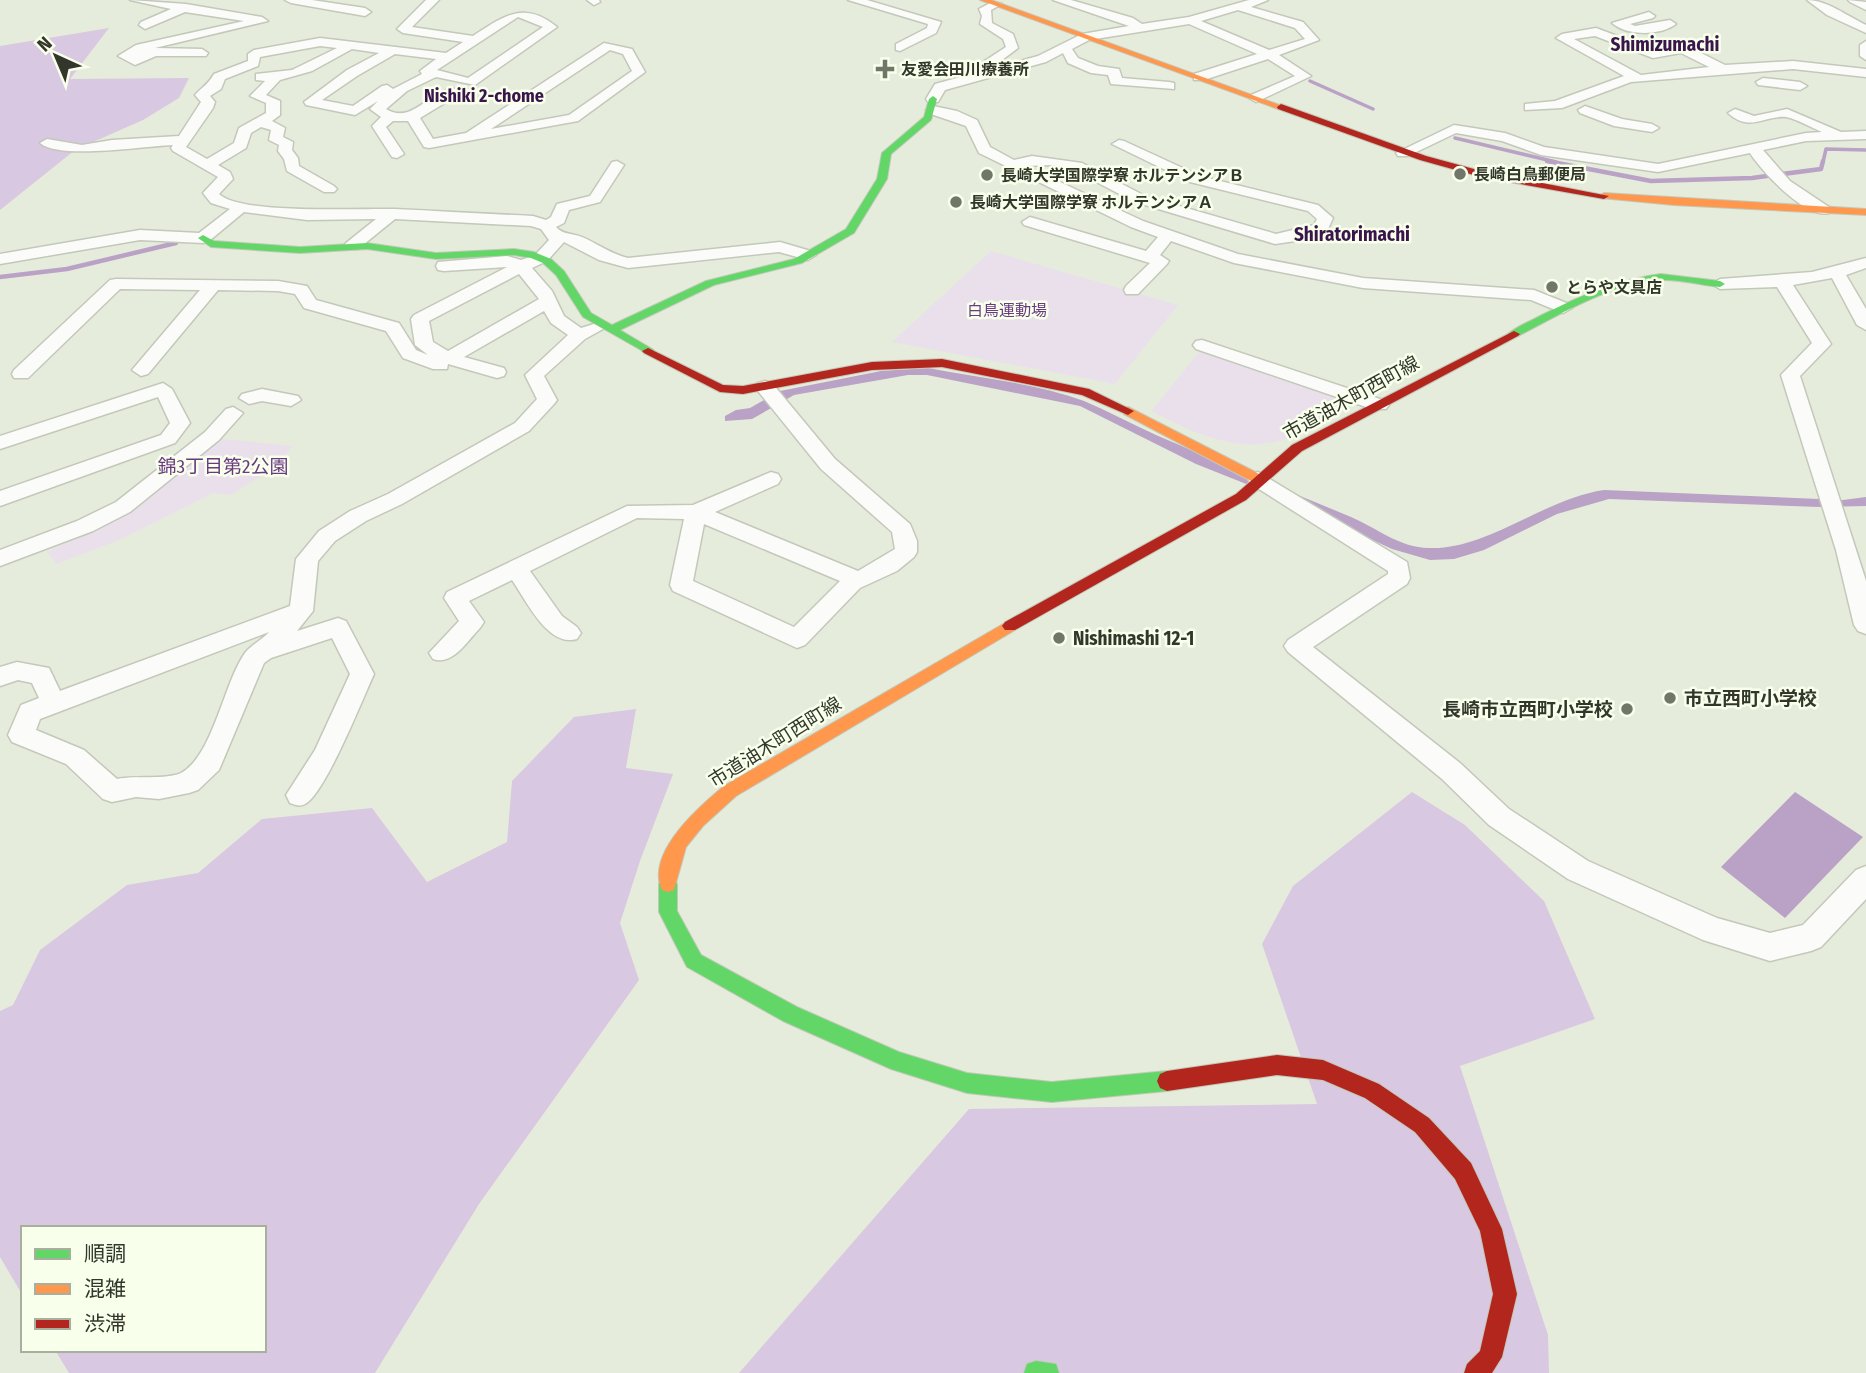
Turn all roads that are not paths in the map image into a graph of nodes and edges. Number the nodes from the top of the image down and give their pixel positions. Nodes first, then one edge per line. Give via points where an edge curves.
1 (136, 0) edge
2 (202, 0) edge
3 (291, 0) edge
4 (433, 0) edge
5 (854, 0) edge
6 (1059, 0) edge
7 (1262, 0) edge
8 (1813, 0) edge
9 (1854, 0) edge
10 (990, 2) edge
11 (335, 3) edge
12 (1240, 7) junction
13 (1866, 7) edge
14 (184, 8) junction
15 (365, 12) dead end
16 (1649, 16) dead end
17 (1190, 20) junction
18 (1670, 24) dead end
19 (145, 25) dead end
20 (1140, 29) junction
21 (1866, 29) edge
22 (1086, 37) junction
23 (477, 40) junction
24 (350, 45) junction
25 (1866, 45) edge
26 (900, 47) dead end
27 (1065, 49) junction
28 (393, 50) junction
29 (202, 53) dead end
30 (1270, 55) junction
31 (1866, 56) edge
32 (451, 57) junction
33 (1756, 67) junction
34 (1724, 69) junction
35 (430, 72) junction
36 (1866, 73) edge
37 (225, 74) junction
38 (980, 77) junction
39 (1199, 77) junction
40 (275, 78) junction
41 (1635, 78) junction
42 (1169, 86) dead end
43 (1800, 86) dead end
44 (453, 92) dead end
45 (1660, 92) dead end
46 (1256, 98) junction
47 (933, 104) junction
48 (1530, 107) dead end
49 (1585, 110) dead end
50 (1735, 113) dead end
51 (390, 117) junction
52 (412, 117) junction
53 (260, 122) junction
54 (1652, 128) dead end
55 (472, 135) junction
56 (1866, 135) edge
57 (1844, 136) junction
58 (182, 140) junction
59 (47, 143) dead end
60 (1119, 144) dead end
61 (1755, 149) junction
62 (1404, 153) junction
63 (397, 154) dead end
64 (207, 165) junction
65 (617, 165) dead end
66 (1013, 165) junction
67 (328, 189) dead end
68 (242, 206) junction
69 (1101, 207) junction
70 (1824, 210) junction
71 (1866, 212) edge
72 (391, 214) junction
73 (1030, 222) dead end
74 (550, 231) junction
75 (1071, 234) junction
76 (1167, 235) junction
77 (203, 238) junction
78 (352, 246) junction
79 (808, 256) junction
80 (1150, 257) junction
81 (541, 258) junction
82 (0, 259) edge
83 (1866, 262) edge
84 (521, 265) junction
85 (444, 266) dead end
86 (1837, 274) junction
87 (1783, 283) junction
88 (1720, 284) joint
89 (214, 285) junction
90 (1132, 290) dead end
91 (549, 301) junction
92 (1563, 308) junction
93 (1866, 325) edge
94 (607, 327) junction
95 (579, 335) junction
96 (1202, 345) dead end
97 (448, 358) junction
98 (141, 370) dead end
99 (516, 373) junction
100 (21, 374) dead end
101 (765, 387) junction
102 (249, 398) dead end
103 (291, 400) dead end
104 (1379, 405) junction
105 (233, 413) dead end
106 (0, 443) edge
107 (771, 479) dead end
108 (1258, 479) junction
109 (0, 499) edge
110 (696, 512) junction
111 (1856, 548) edge
112 (0, 558) edge
113 (516, 568) junction
114 (855, 579) junction
115 (301, 611) junction
116 (1866, 625) edge
117 (569, 633) dead end
118 (262, 651) junction
119 (441, 653) dead end
120 (0, 677) edge
121 (54, 703) junction
122 (299, 795) dead end
123 (1866, 878) edge
124 (1035, 1373) edge
125 (1047, 1373) edge
126 (1476, 1373) edge

1 - 14 street
2 - 14 street
3 - 11 street
4 - 23 street via 403,29
5 - 26 street via 935,22 932,30
6 - 20 street via 1129,21
7 - 12 street
8 - 21 street
9 - 13 street
10 - 22 street
10 - 38 street via 985,9 986,24 1009,37 1012,48 986,64
11 - 15 street
12 - 17 street
12 - 30 street via 1299,25 1313,40
14 - 19 street
14 - 29 street via 262,21 140,48 124,56 135,61 154,52
16 - 18 street via 1618,23 1634,30
17 - 20 street
17 - 30 street
20 - 22 street
22 - 27 street
22 - 39 street
23 - 32 street
23 - 35 street via 515,14 524,13 551,27 470,82
24 - 28 street
24 - 37 street via 320,42 254,54 254,63
24 - 40 street via 309,67
25 - 31 street
27 - 38 street
27 - 42 street via 1072,60 1114,72 1116,81
28 - 32 street
28 - 35 street via 311,103 355,111 384,90
30 - 39 street
30 - 46 street via 1305,76
32 - 35 street
33 - 34 street
33 - 36 street via 1793,65
33 - 43 street via 1757,83
34 - 41 street
34 - 41 street via 1683,49 1653,54 1596,32 1563,38
35 - 51 street via 377,109
37 - 40 street
37 - 58 street via 202,95 208,102 206,108
38 - 47 street via 940,87
39 - 46 street
40 - 53 street via 257,96 273,101 273,115
41 - 45 street
41 - 48 street via 1557,105
44 - 52 street
46 - 62 street
47 - 66 street via 972,123 984,150
47 - 79 street via 928,118 887,153 882,178 850,231
49 - 54 street via 1619,123
50 - 57 street via 1753,120 1787,113
51 - 52 street
51 - 63 street via 380,126
52 - 55 street via 429,144
53 - 64 street via 244,131 241,145
53 - 67 street via 278,128 276,140 286,142 292,168
55 - 55 street via 608,46 628,52 639,72 573,118
56 - 57 street
57 - 61 street via 1806,137
58 - 59 street via 82,149
58 - 64 street via 178,148
60 - 66 street via 1195,179 1313,208 1325,218 1321,228 1275,239 1140,200 1077,166 1031,160
61 - 62 street via 1658,168 1541,150 1507,132 1454,129
61 - 70 street via 1783,186
62 - 70 street via 1493,177 1645,201
64 - 68 street via 225,175 211,193 216,200
65 - 74 street via 595,199 562,207
66 - 69 street
68 - 72 street via 307,215
68 - 77 street
69 - 75 street
69 - 76 street
70 - 71 street
72 - 74 street via 533,220
72 - 78 street
73 - 75 street
74 - 79 street via 628,263 748,248 780,247
74 - 81 street via 558,240
75 - 80 street
76 - 80 street
76 - 92 street via 1287,270 1410,288 1534,295
77 - 78 street via 211,244 300,250
77 - 82 street via 112,237
78 - 81 street via 436,256 514,252
79 - 94 street via 710,283
80 - 90 street via 1161,261
81 - 84 street
81 - 94 street via 560,273 587,315
83 - 86 street
84 - 85 street via 508,261
84 - 91 street
84 - 97 street via 420,319 424,345
86 - 87 street
86 - 93 street
87 - 88 street
87 - 111 street via 1822,344 1790,375
88 - 92 street, 市道油木町西町線 via 1660,277
89 - 98 street
89 - 99 street via 301,290 310,304 393,327 409,354 436,365
89 - 100 street via 116,284
91 - 95 street via 557,319
91 - 97 street
92 - 104 street, 市道油木町西町線
94 - 95 street
94 - 101 street via 720,388
95 - 99 street
96 - 104 street
97 - 99 street
99 - 115 street via 547,400 522,427 327,536 307,559
101 - 108 street via 872,366 942,363 1085,392
101 - 114 street via 828,464 902,530 906,552 889,565
102 - 103 street via 262,395
104 - 108 street, 市道油木町西町線 via 1297,448
105 - 112 street via 212,436 123,507
106 - 109 street via 163,389 180,424 159,443
107 - 110 street
108 - 123 street via 1399,568 1399,578 1296,646 1451,771 1499,817 1578,870 1713,930 1770,947 1811,936
108 - 126 street, 市道油木町西町線 via 1241,497 1064,594 730,790 690,826 668,863 668,912 694,961 733,985 898,1062 967,1083 1052,1091 1163,1082 1277,1065 1323,1070 1372,1091 1422,1125 1463,1171 1491,1229 1505,1294 1490,1357
110 - 113 street via 634,511
110 - 114 street
110 - 114 street via 681,585 797,639
111 - 116 street
113 - 117 street via 554,622
113 - 119 street via 455,598 472,622
115 - 118 street
115 - 121 street
118 - 121 street via 254,658 210,762 189,782 112,791 75,757 21,735 30,712
118 - 122 street via 338,626 362,674 325,755
120 - 121 street via 17,671 40,675
124 - 125 street

